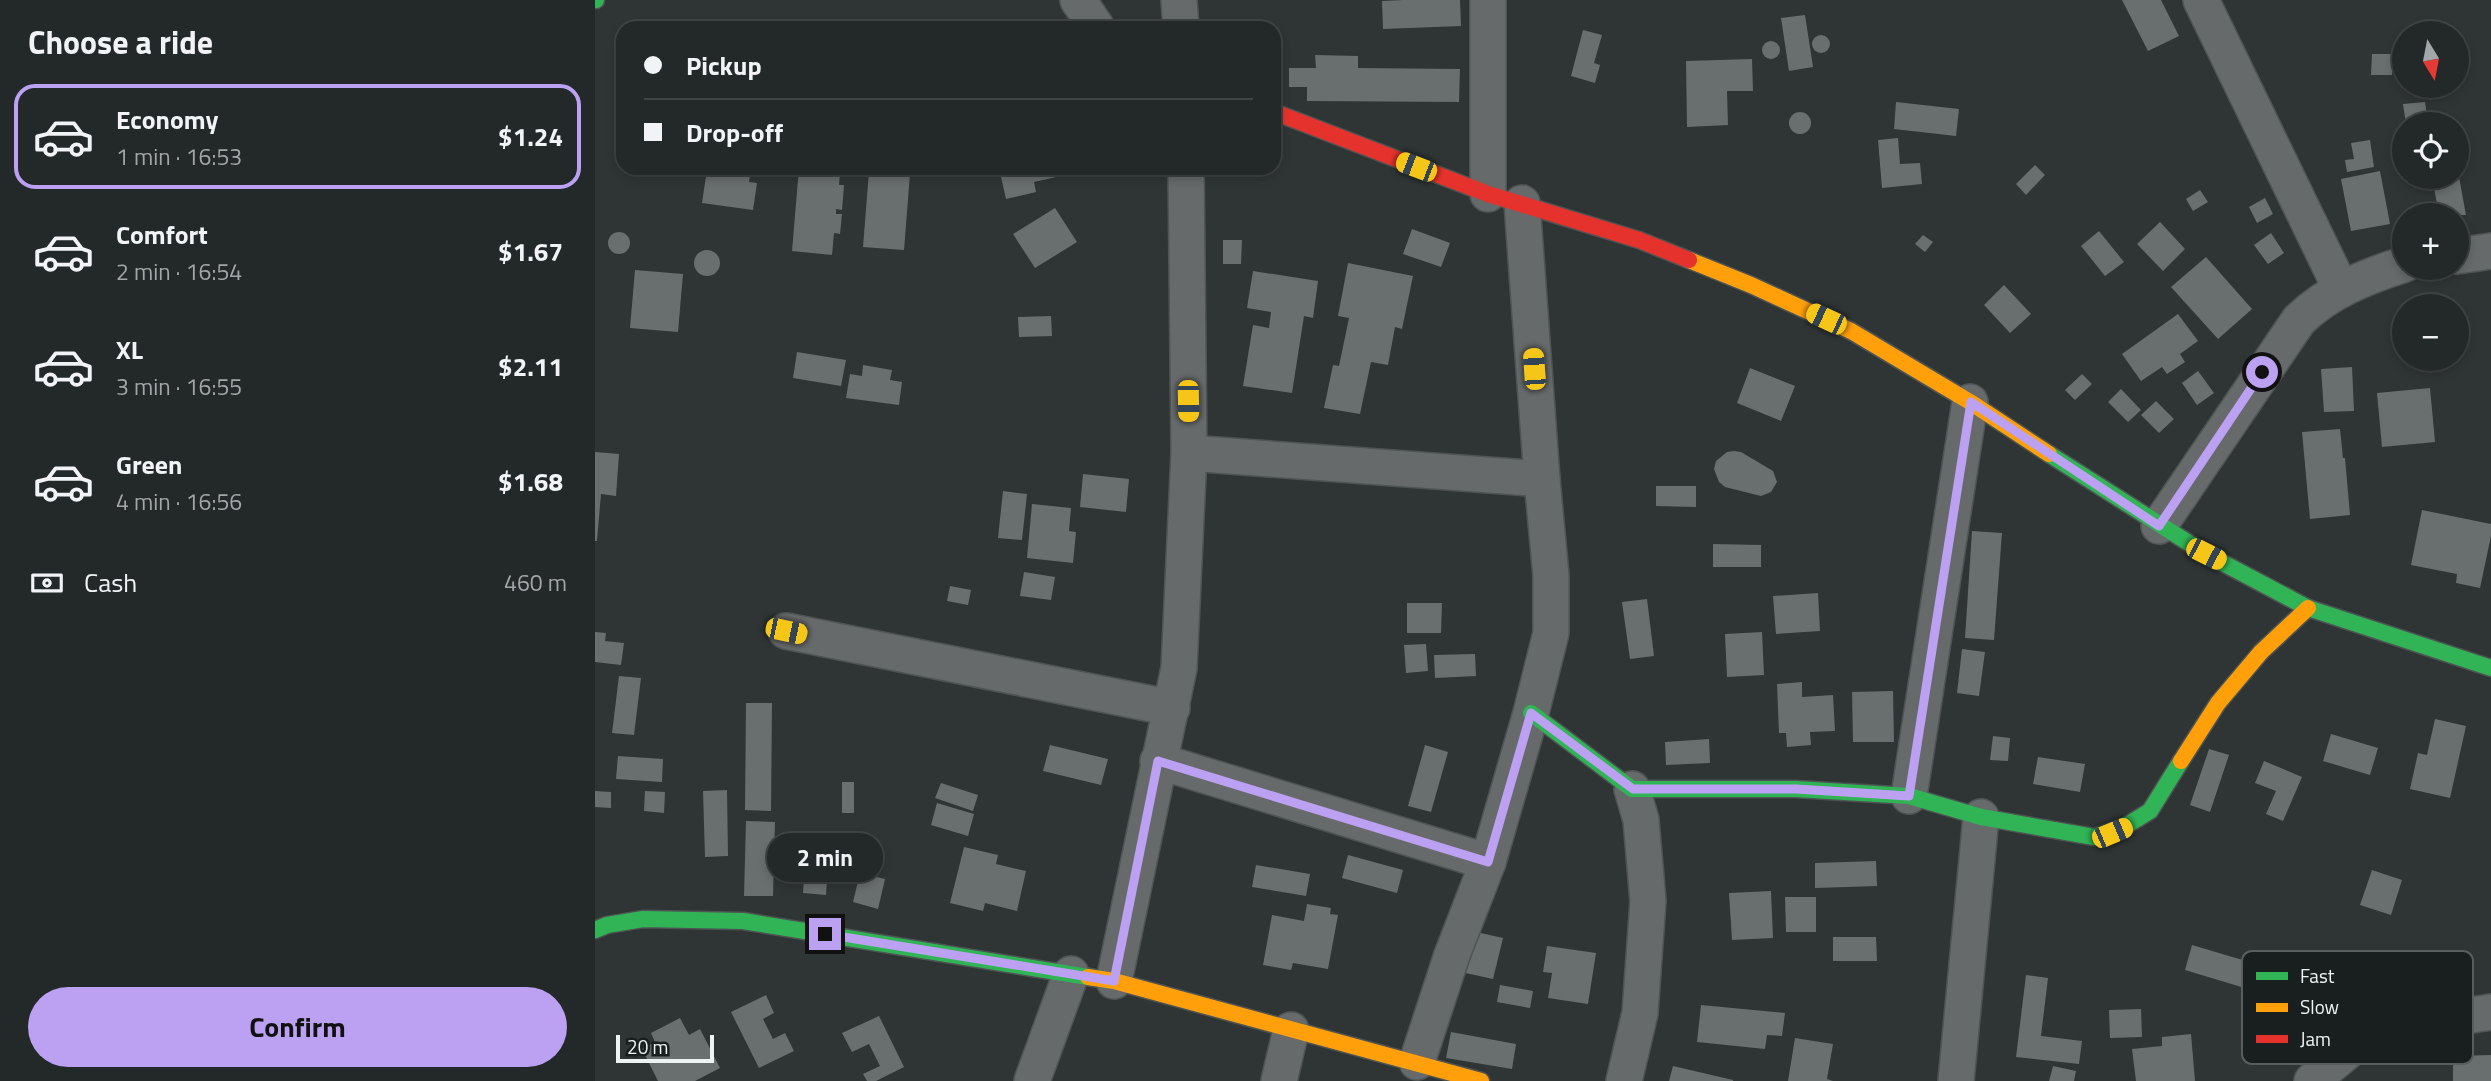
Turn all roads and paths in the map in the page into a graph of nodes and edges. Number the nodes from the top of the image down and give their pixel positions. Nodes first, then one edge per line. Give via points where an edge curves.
1 (1077, 0) edge
2 (1179, 0) edge
3 (1488, 0) edge
4 (2200, 0) edge
5 (1092, 21) edge
6 (1180, 21) edge
7 (1281, 115) edge
8 (1186, 175) edge
9 (1488, 194) junction
10 (1522, 203) junction
11 (2491, 251) edge
12 (2469, 254) edge
13 (2392, 268) edge
14 (2341, 289) junction
15 (1971, 402) junction
16 (1189, 453) junction
17 (1542, 479) junction
18 (2159, 526) junction
19 (2308, 608) junction
20 (786, 631) dead end
21 (2491, 668) edge
22 (1172, 708) junction
23 (1531, 713) junction
24 (1158, 761) junction
25 (1633, 789) junction
26 (1909, 796) junction
27 (1981, 817) junction
28 (1488, 862) junction
29 (595, 930) edge
30 (1070, 974) junction
31 (1114, 981) junction
32 (2491, 1012) edge
33 (2473, 1015) edge
34 (1291, 1030) junction
35 (1417, 1062) junction
36 (2332, 1064) edge
37 (1032, 1081) edge
38 (1279, 1081) edge
39 (1481, 1081) edge
40 (1624, 1081) edge
41 (1955, 1081) edge
42 (2312, 1081) edge

1 - 5 street
2 - 6 street
3 - 9 street
4 - 14 street
7 - 9 street
8 - 16 street
9 - 10 street
10 - 15 street via 1639,240 1751,285 1851,331
10 - 17 street
11 - 12 street
13 - 14 street
14 - 18 street via 2299,320
15 - 18 street
15 - 26 street
16 - 17 street
16 - 22 street via 1179,668
17 - 23 street via 1551,633
18 - 19 street
19 - 21 street
19 - 27 street via 2261,652 2218,703 2150,811 2136,822 2094,836
20 - 22 street
22 - 24 street
23 - 25 street
23 - 28 street
24 - 28 street
24 - 31 street
25 - 26 street via 1796,789
25 - 40 street via 1641,820 1648,901 1640,1013
26 - 27 street
27 - 41 street
28 - 35 street
29 - 30 street via 643,919 743,921
30 - 31 street
30 - 37 street
31 - 34 street
32 - 33 street
34 - 35 street
34 - 38 street
35 - 39 street
36 - 42 street

